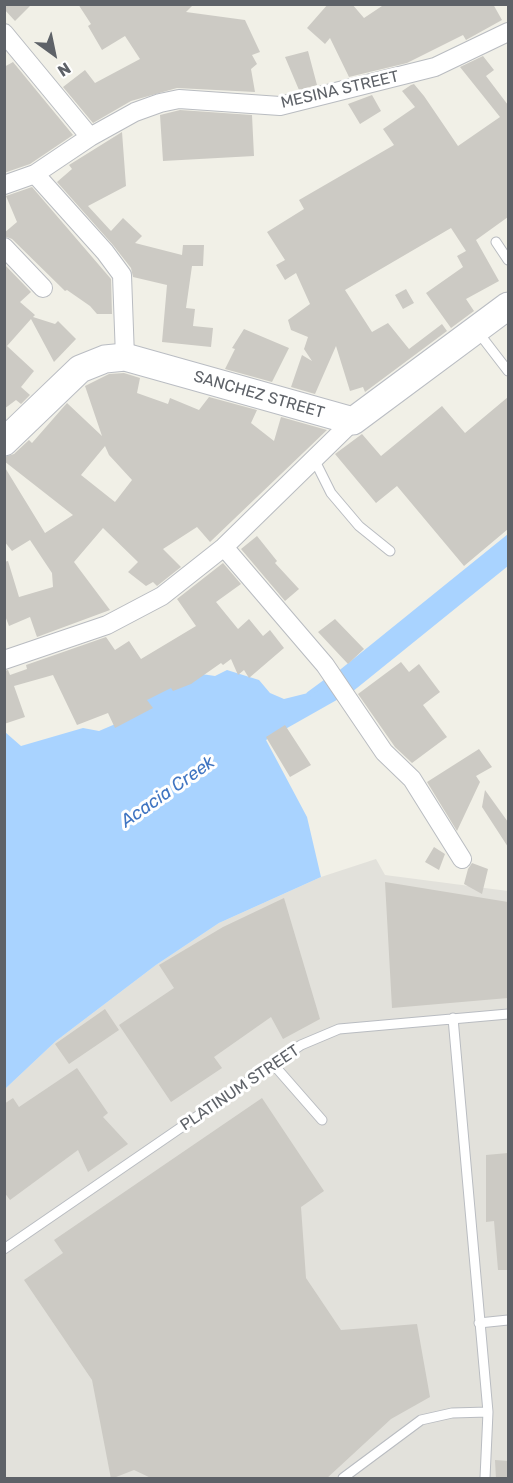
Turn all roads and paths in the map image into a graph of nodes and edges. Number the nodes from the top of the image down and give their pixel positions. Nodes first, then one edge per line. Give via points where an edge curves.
1 (508, 32) edge
2 (4, 33) edge
3 (90, 137) junction
4 (35, 174) junction
5 (4, 185) edge
6 (496, 242) dead end
7 (4, 247) edge
8 (508, 260) edge
9 (43, 288) dead end
10 (508, 306) edge
11 (476, 330) junction
12 (125, 357) junction
13 (508, 371) edge
14 (353, 422) junction
15 (4, 442) edge
16 (314, 459) junction
17 (224, 547) junction
18 (390, 551) dead end
19 (4, 660) edge
20 (462, 859) dead end
21 (508, 1014) edge
22 (453, 1018) junction
23 (273, 1064) junction
24 (322, 1120) dead end
25 (4, 1249) edge
26 (508, 1320) edge
27 (479, 1323) junction
28 (488, 1412) junction
29 (343, 1479) edge
30 (485, 1479) edge

1 - 3 street, MESINA STREET via 435,67 280,106 179,99 135,112
2 - 3 street
3 - 4 street, MESINA STREET
4 - 5 street, MESINA STREET
4 - 12 street via 122,275
6 - 8 lane
7 - 9 street
10 - 11 street
11 - 13 lane
11 - 14 street
12 - 14 street, SANCHEZ STREET
12 - 15 street, SANCHEZ STREET via 105,359 80,369
14 - 16 street
16 - 17 street
16 - 18 lane via 331,493 359,526
17 - 19 street via 162,596 132,614
17 - 20 street via 325,665 384,752 411,779
21 - 22 lane, PLATINUM STREET
22 - 23 lane, PLATINUM STREET via 339,1029 301,1045
22 - 27 lane
23 - 24 lane
23 - 25 lane, PLATINUM STREET
26 - 27 lane
27 - 28 lane
28 - 29 lane via 452,1413 421,1420
28 - 30 lane

